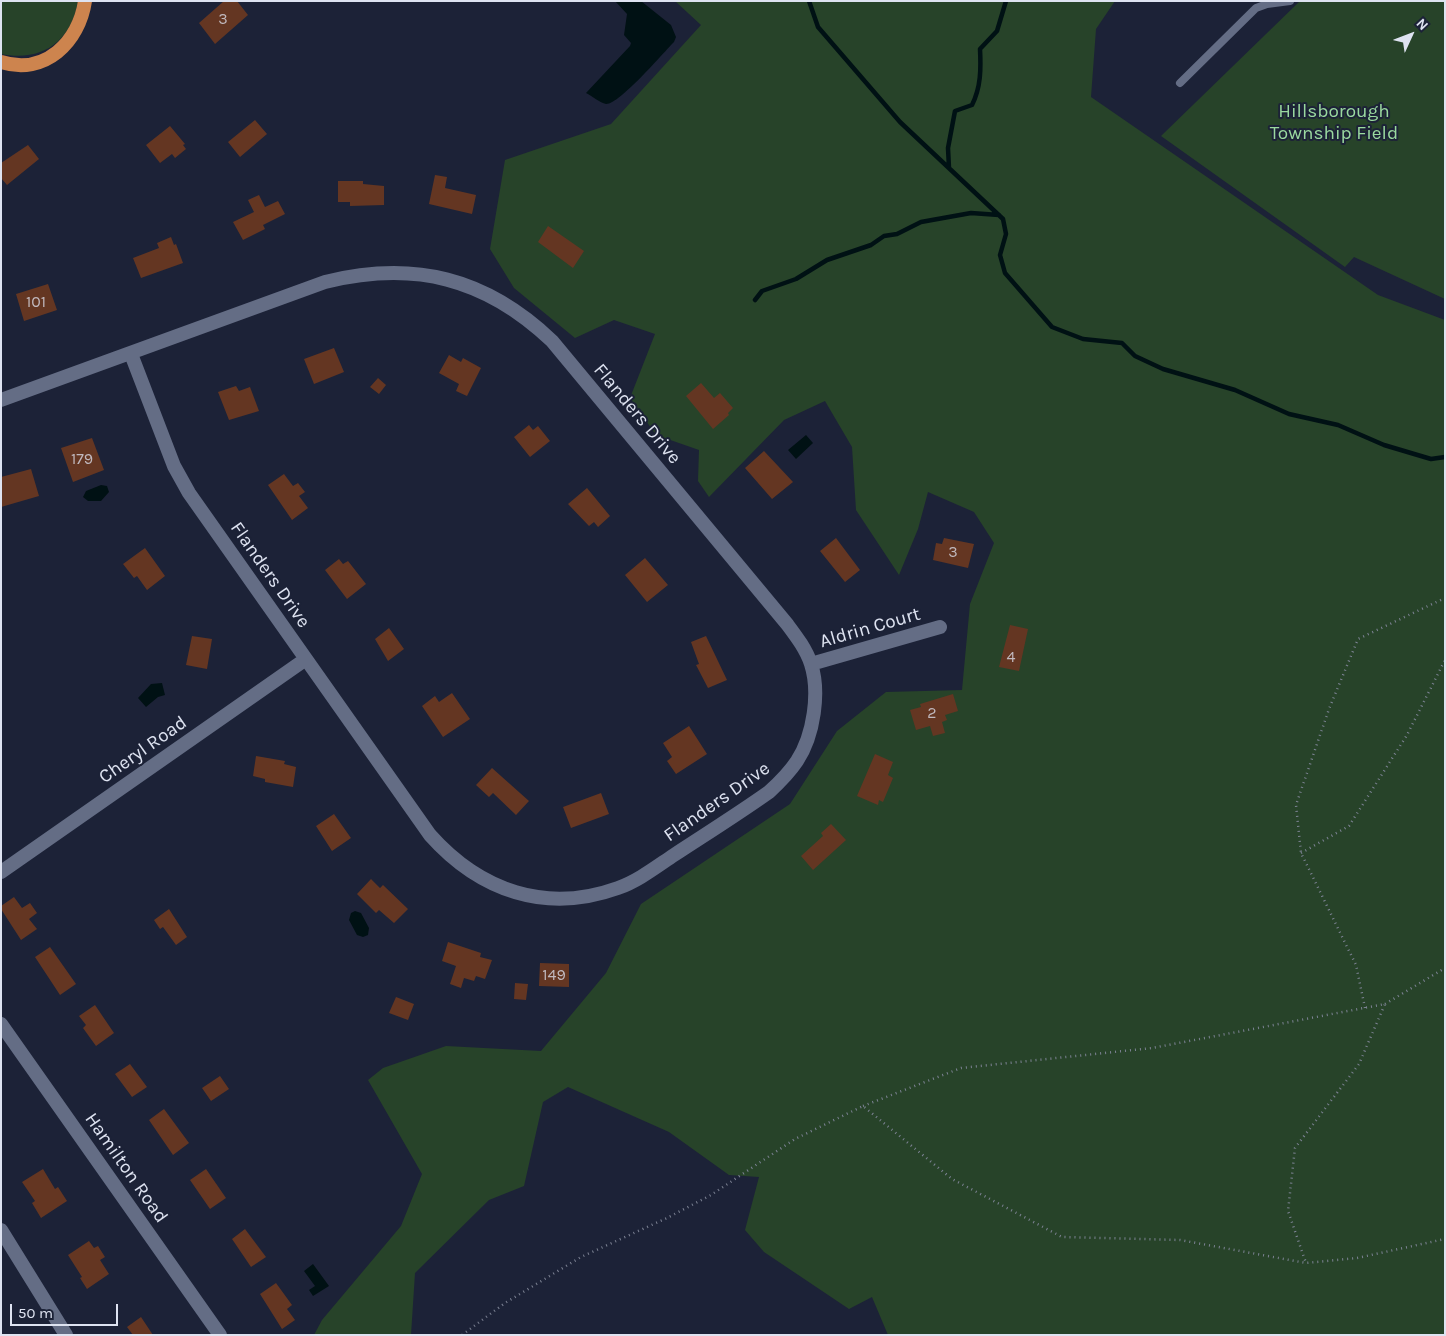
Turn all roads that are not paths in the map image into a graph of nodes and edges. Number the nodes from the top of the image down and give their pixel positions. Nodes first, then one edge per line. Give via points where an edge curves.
1 (85, 1) edge
2 (1290, 1) edge
3 (1, 62) edge
4 (1180, 83) dead end
5 (132, 354) junction
6 (1, 400) edge
7 (940, 627) dead end
8 (306, 659) junction
9 (811, 664) junction
10 (1, 872) edge
11 (1, 1024) edge
12 (1, 1230) edge
13 (66, 1335) edge
14 (220, 1335) edge

1 - 3 highway via 77,29 61,50 43,60 23,64
2 - 4 lane via 1256,8
5 - 6 street, Flanders Drive
5 - 8 street, Flanders Drive via 174,466 189,493
5 - 9 street, Flanders Drive via 235,314 352,275 402,272 433,276 482,292 528,318 552,341 787,624
7 - 9 street, Aldrin Court
8 - 9 street, Flanders Drive via 430,835 446,852 486,881 503,888 534,897 562,899 619,888 642,876 769,792 786,776 799,759 814,713
8 - 10 street, Cheryl Road
11 - 14 street, Hamilton Road
12 - 13 street

